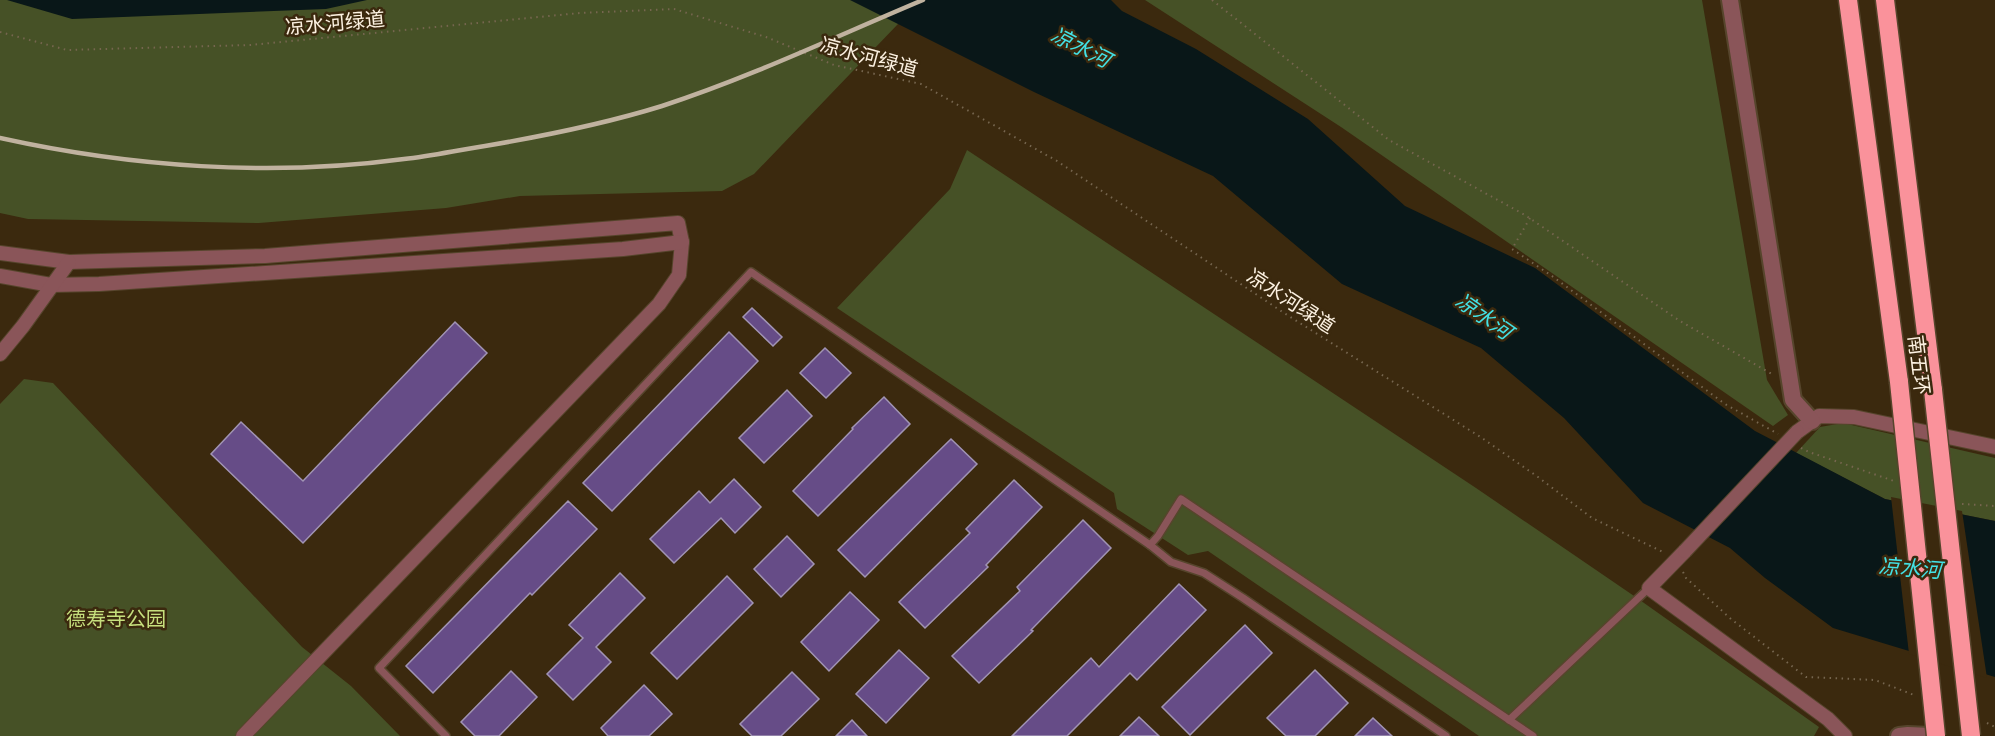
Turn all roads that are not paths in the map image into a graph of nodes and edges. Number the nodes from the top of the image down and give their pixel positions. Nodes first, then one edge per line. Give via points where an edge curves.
1 (1730, 0) edge
2 (1841, 0) edge
3 (1848, 0) edge
4 (1885, 0) edge
5 (1855, 60) junction
6 (682, 242) junction
7 (0, 253) edge
8 (69, 262) junction
9 (0, 276) edge
10 (51, 285) junction
11 (0, 351) edge
12 (1812, 421) junction
13 (1995, 447) edge
14 (1150, 545) junction
15 (1649, 588) junction
16 (1509, 720) junction
17 (243, 736) edge
18 (446, 736) edge
19 (1446, 736) edge
20 (1533, 736) edge
21 (1845, 736) edge
22 (1899, 736) edge
23 (1930, 736) edge
24 (1936, 736) edge
25 (1971, 736) edge

1 - 12 street via 1792,400
2 - 5 highway
3 - 5 highway, 南五环
4 - 25 highway, 南五环, bridge
5 - 24 highway, 南五环, bridge via 1899,382
6 - 8 street via 678,223 265,256
6 - 10 street
6 - 17 street via 679,275 658,304
7 - 8 street
8 - 10 street
9 - 10 street
10 - 11 street
12 - 13 street via 1820,416 1854,417
12 - 15 street, bridge via 1797,432
14 - 16 lane via 1181,499
14 - 18 lane via 751,272 379,668
14 - 19 lane via 1171,562 1204,573 1243,598
15 - 16 lane
15 - 21 street via 1828,719
16 - 20 lane
22 - 23 street

